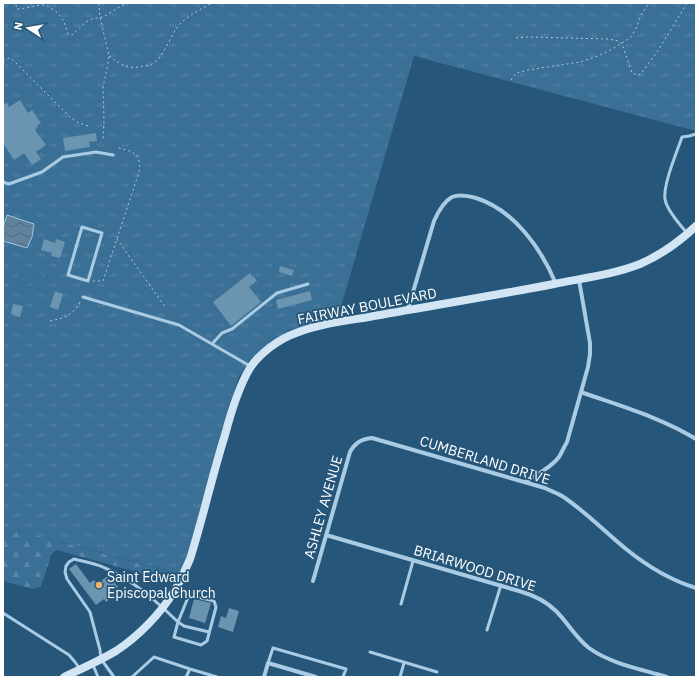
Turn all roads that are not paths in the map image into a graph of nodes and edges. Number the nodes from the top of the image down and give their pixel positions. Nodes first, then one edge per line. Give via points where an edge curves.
1 (696, 134) edge
2 (112, 155) dead end
3 (3, 182) edge
4 (696, 226) edge
5 (688, 234) junction
6 (579, 280) junction
7 (88, 281) joint
8 (308, 284) dead end
9 (556, 284) junction
10 (83, 297) road end
11 (408, 310) junction
12 (212, 344) junction
13 (251, 367) junction
14 (581, 392) junction
15 (696, 439) edge
16 (358, 442) joint
17 (525, 482) junction
18 (326, 535) junction
19 (413, 560) junction
20 (313, 581) dead end
21 (501, 585) junction
22 (696, 588) edge
23 (175, 590) junction
24 (189, 595) junction
25 (400, 604) dead end
26 (163, 607) junction
27 (3, 613) edge
28 (178, 622) junction
29 (487, 630) dead end
30 (209, 632) junction
31 (370, 652) dead end
32 (101, 659) junction
33 (268, 663) junction
34 (404, 663) junction
35 (92, 664) junction
36 (190, 669) junction
37 (80, 670) junction
38 (437, 672) dead end
39 (64, 677) edge
40 (98, 677) edge
41 (114, 677) edge
42 (132, 677) edge
43 (186, 677) edge
44 (217, 677) edge
45 (264, 677) edge
46 (316, 677) edge
47 (343, 677) edge
48 (400, 677) edge
49 (667, 677) edge

1 - 5 lane via 682,137 670,172 665,200 676,221
2 - 3 lane via 96,152 63,157 42,172 9,184
4 - 5 street, FAIRWAY BOULEVARD
5 - 6 street, FAIRWAY BOULEVARD via 659,255 640,264 610,274
6 - 9 street, FAIRWAY BOULEVARD
6 - 14 street via 590,343 588,367
7 - 7 lane via 102,233 82,227 68,275
8 - 12 lane via 277,293 232,329 222,333
9 - 11 street, FAIRWAY BOULEVARD
9 - 11 street via 536,247 510,217 482,200 458,195 446,202 434,221
10 - 12 lane via 179,325
11 - 13 street, FAIRWAY BOULEVARD via 327,324 295,333 271,347
12 - 13 lane
13 - 23 street, FAIRWAY BOULEVARD via 229,419 195,542
14 - 15 street via 663,421
14 - 17 street via 567,442 558,458 545,470
16 - 17 street, CUMBERLAND DRIVE via 377,439
16 - 18 street, ASHLEY AVENUE via 348,456
17 - 22 street, CUMBERLAND DRIVE via 561,495 647,565
18 - 19 street, BRIARWOOD DRIVE
18 - 20 street, ASHLEY AVENUE
19 - 21 street, BRIARWOOD DRIVE
19 - 25 lane
21 - 29 lane
21 - 49 street, BRIARWOOD DRIVE via 538,597 547,603 580,640 600,655
23 - 24 lane
23 - 26 street, FAIRWAY BOULEVARD
24 - 28 lane
24 - 30 lane via 214,601 216,607
26 - 28 lane
26 - 32 street, FAIRWAY BOULEVARD via 137,634
26 - 32 lane via 132,582 105,568 74,559 69,562 65,572 67,579 90,612
27 - 37 lane via 68,655
28 - 30 lane
28 - 30 lane via 174,637 201,645 207,641
31 - 34 lane
32 - 35 street, FAIRWAY BOULEVARD
32 - 41 lane
33 - 45 street
33 - 46 street
33 - 47 lane via 273,648 346,669
34 - 38 lane
34 - 48 lane
35 - 37 street, FAIRWAY BOULEVARD
35 - 40 lane
36 - 42 lane via 154,657
36 - 43 lane
36 - 44 lane
37 - 39 street, FAIRWAY BOULEVARD

